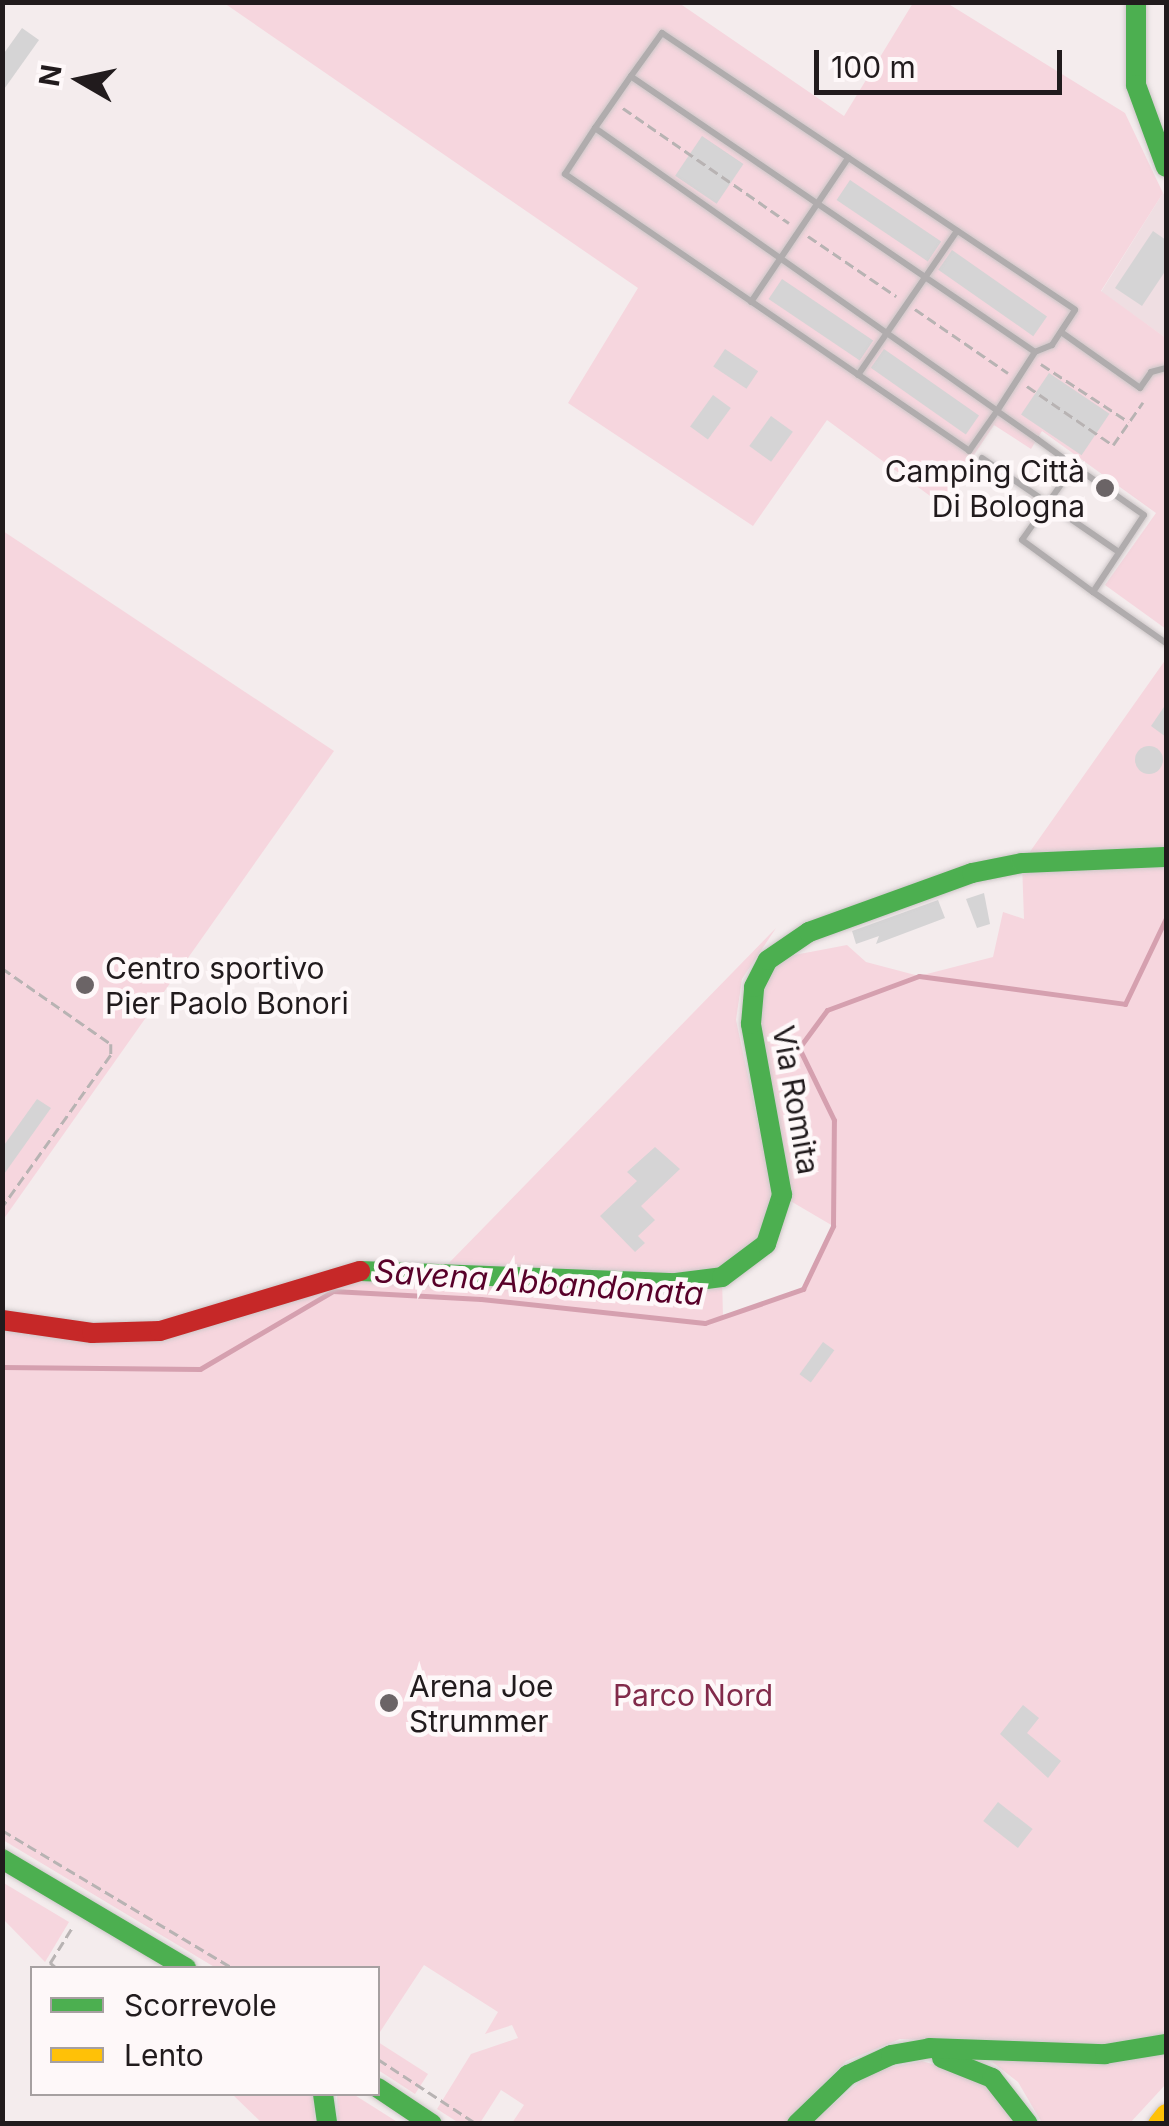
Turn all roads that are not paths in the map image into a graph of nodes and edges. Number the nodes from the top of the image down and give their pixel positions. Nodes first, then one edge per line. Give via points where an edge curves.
1 (1136, 2) edge
2 (632, 76) junction
3 (595, 128) junction
4 (848, 158) junction
5 (1166, 167) edge
6 (817, 203) junction
7 (957, 231) junction
8 (780, 258) junction
9 (925, 277) junction
10 (751, 302) junction
11 (1061, 332) junction
12 (886, 333) junction
13 (1033, 355) junction
14 (1166, 368) edge
15 (858, 375) junction
16 (997, 411) junction
17 (982, 458) dead end
18 (1074, 466) junction
19 (1048, 503) junction
20 (1119, 552) junction
21 (1093, 592) junction
22 (1166, 643) edge
23 (1166, 857) edge
24 (2, 1320) edge
25 (2, 1859) edge
26 (183, 1966) edge
27 (1166, 2044) edge
28 (912, 2052) junction
29 (380, 2089) edge
30 (324, 2096) edge
31 (1166, 2114) edge
32 (327, 2124) edge
33 (432, 2124) edge
34 (797, 2124) edge
35 (1028, 2124) edge
36 (1158, 2124) edge

1 - 5 main road via 1136,85
2 - 3 lane
2 - 4 lane via 662,33
2 - 6 lane
3 - 8 lane
3 - 10 lane via 565,174
4 - 6 lane
4 - 7 lane
6 - 8 lane
6 - 9 lane
7 - 9 lane
7 - 11 lane via 1075,310
8 - 10 lane
8 - 12 lane
9 - 12 lane
9 - 13 lane
10 - 15 lane
11 - 13 lane
11 - 14 lane via 1140,388 1151,372
12 - 15 lane
12 - 16 lane
13 - 16 lane
15 - 16 lane via 969,451
16 - 18 lane
17 - 19 lane
18 - 19 lane
18 - 20 lane via 1144,515
19 - 20 lane
19 - 21 lane via 1022,540
20 - 21 lane
21 - 22 lane
23 - 24 main road, Via Romita via 972,873 809,932 768,960 750,1008 782,1196 766,1244 722,1277 676,1283 351,1270 160,1331 92,1333
25 - 26 main road
27 - 28 main road via 1104,2054
28 - 34 main road via 859,2068
28 - 35 main road via 985,2074
29 - 33 main road
30 - 32 main road
31 - 36 main road

